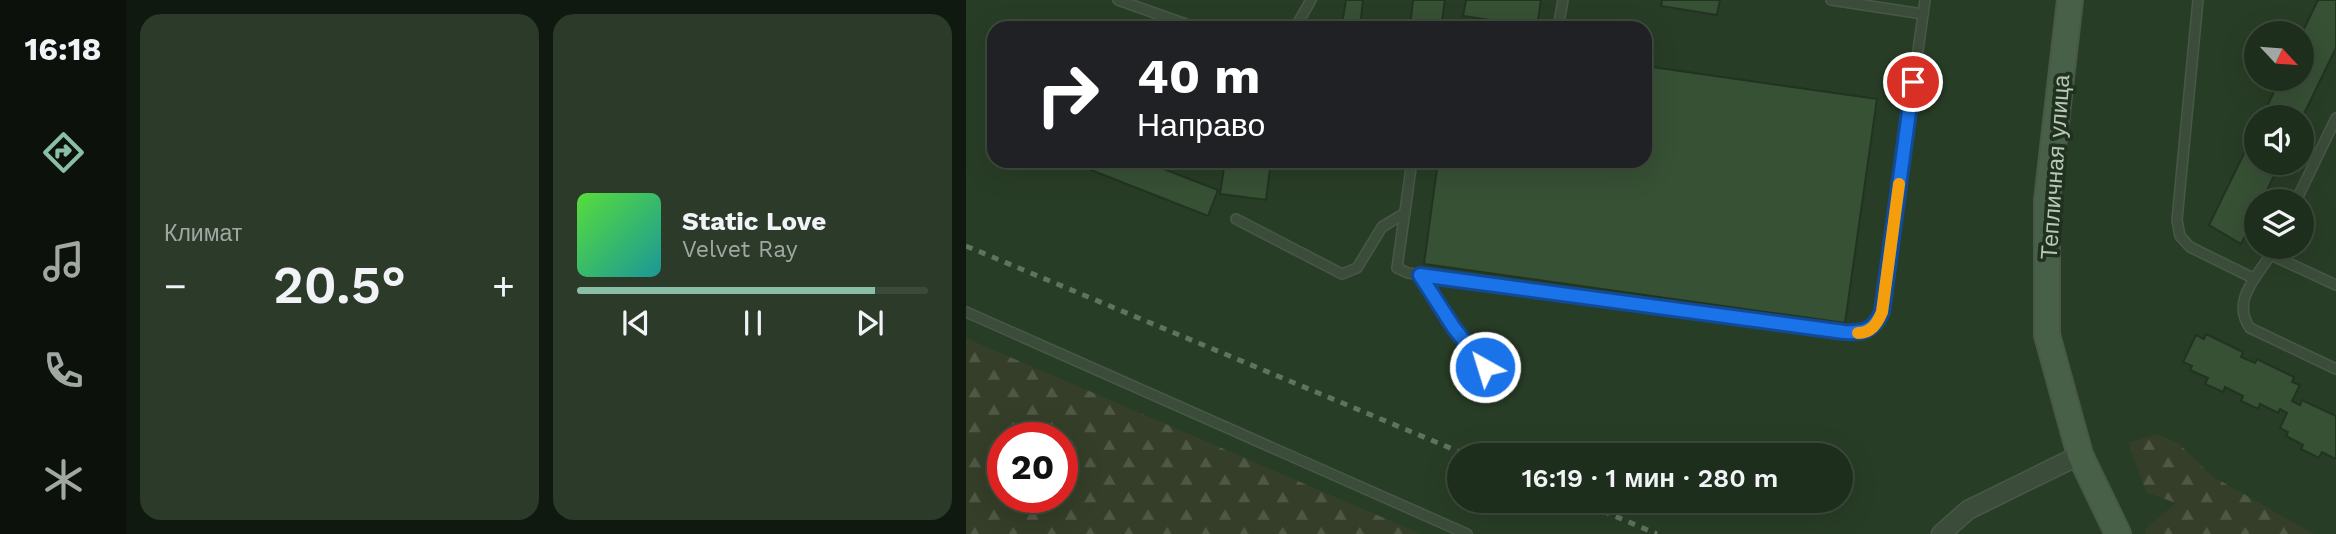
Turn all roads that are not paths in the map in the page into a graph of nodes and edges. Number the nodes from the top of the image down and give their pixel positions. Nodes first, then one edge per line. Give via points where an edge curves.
1 (1118, 0) edge
2 (1311, 0) edge
3 (1563, 0) edge
4 (1832, 0) edge
5 (1925, 0) edge
6 (2070, 0) edge
7 (2198, 0) edge
8 (1923, 14) junction
9 (1177, 21) edge
10 (1299, 21) edge
11 (1559, 21) edge
12 (2336, 118) edge
13 (1411, 168) edge
14 (2302, 189) edge
15 (1405, 213) junction
16 (1237, 219) dead end
17 (2267, 259) edge
18 (2288, 259) edge
19 (1420, 275) junction
20 (2253, 278) junction
21 (2336, 285) edge
22 (966, 312) edge
23 (2336, 369) edge
24 (1500, 386) dead end
25 (2080, 455) junction
26 (1466, 534) edge
27 (1941, 534) edge
28 (2118, 534) edge

1 - 9 lane
2 - 10 lane
3 - 11 lane
4 - 8 lane
5 - 8 lane
6 - 25 street, Тепличная улица via 2047,200 2048,335
7 - 20 lane via 2177,220 2180,236 2190,247
8 - 19 lane via 1882,312 1876,325 1865,333
12 - 14 lane
13 - 15 lane
15 - 16 lane via 1382,227 1357,268 1342,274
15 - 19 lane via 1397,268
17 - 20 lane
18 - 21 lane
19 - 24 lane
20 - 23 lane via 2241,308 2250,328
22 - 26 lane
25 - 27 street via 1968,510
25 - 28 street, Тепличная улица

